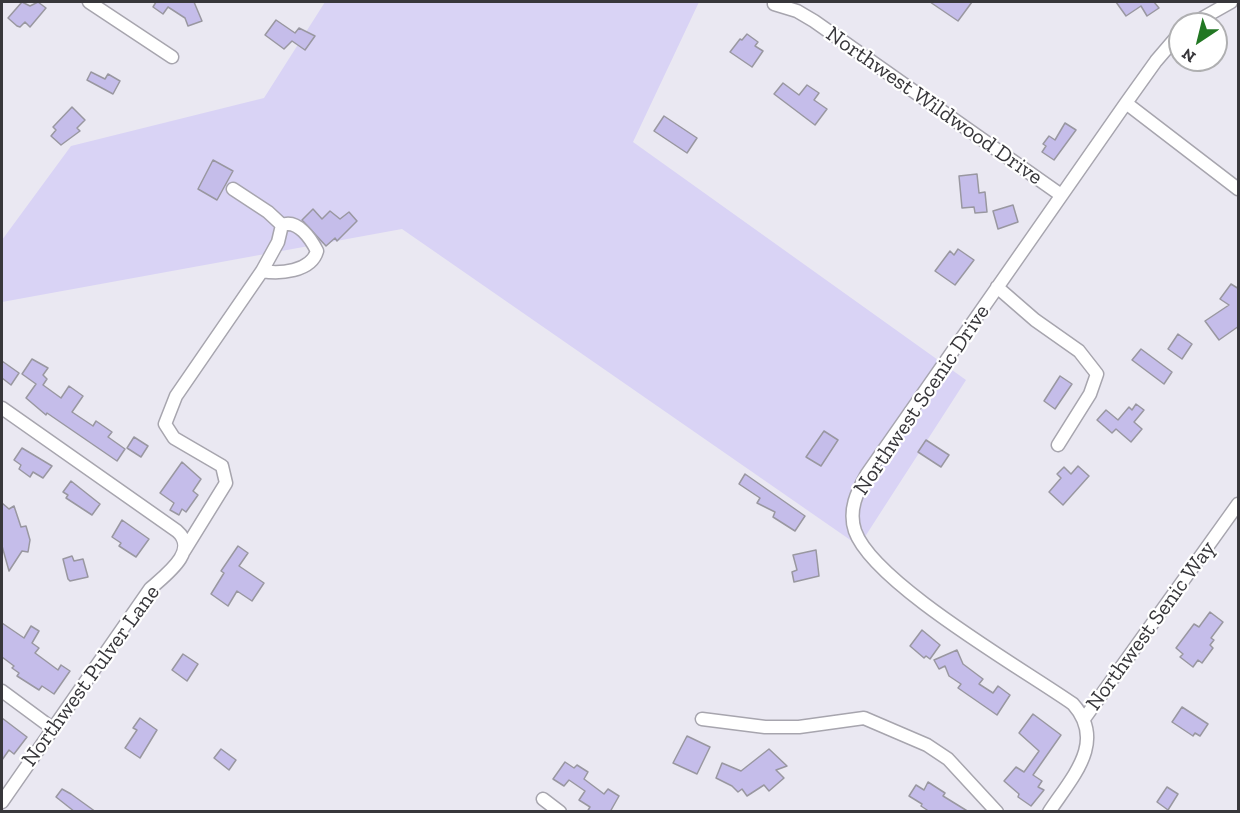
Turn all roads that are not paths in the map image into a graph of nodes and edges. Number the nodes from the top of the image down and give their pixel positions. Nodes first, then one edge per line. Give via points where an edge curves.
1 (89, 2) edge
2 (1231, 2) edge
3 (774, 4) dead end
4 (1213, 12) edge
5 (1168, 47) edge
6 (172, 57) dead end
7 (1126, 103) junction
8 (233, 189) dead end
9 (1239, 189) edge
10 (1061, 195) junction
11 (282, 225) junction
12 (262, 271) junction
13 (997, 287) junction
14 (2, 408) edge
15 (1058, 445) dead end
16 (1239, 504) edge
17 (184, 552) junction
18 (2, 692) edge
19 (702, 719) dead end
20 (1084, 719) junction
21 (52, 728) junction
22 (543, 799) dead end
23 (2, 802) edge
24 (560, 812) edge
25 (998, 812) edge
26 (1049, 812) edge

1 - 6 street
2 - 4 street
3 - 10 street, Northwest Wildwood Drive via 814,21
5 - 7 street, Northwest Scenic Drive
7 - 9 street
7 - 10 street, Northwest Scenic Drive
8 - 11 street
10 - 13 street, Northwest Scenic Drive
11 - 12 street via 278,242
11 - 12 street via 291,223 310,238 316,255 310,263 291,271
12 - 17 street, Northwest Pulver Lane via 176,396 165,424 174,438 222,466 226,483
13 - 15 street via 1079,351 1097,375 1090,394
13 - 20 street, Northwest Scenic Drive via 867,474 853,505 854,529 868,554 917,598 1073,704
14 - 17 street via 177,531 184,539
16 - 20 street, Northwest Senic Way
17 - 21 street, Northwest Pulver Lane via 150,589
18 - 21 street
19 - 25 street via 799,727 864,718 948,759
20 - 26 street via 1089,736 1085,753
21 - 23 street, Northwest Pulver Lane
22 - 24 street

